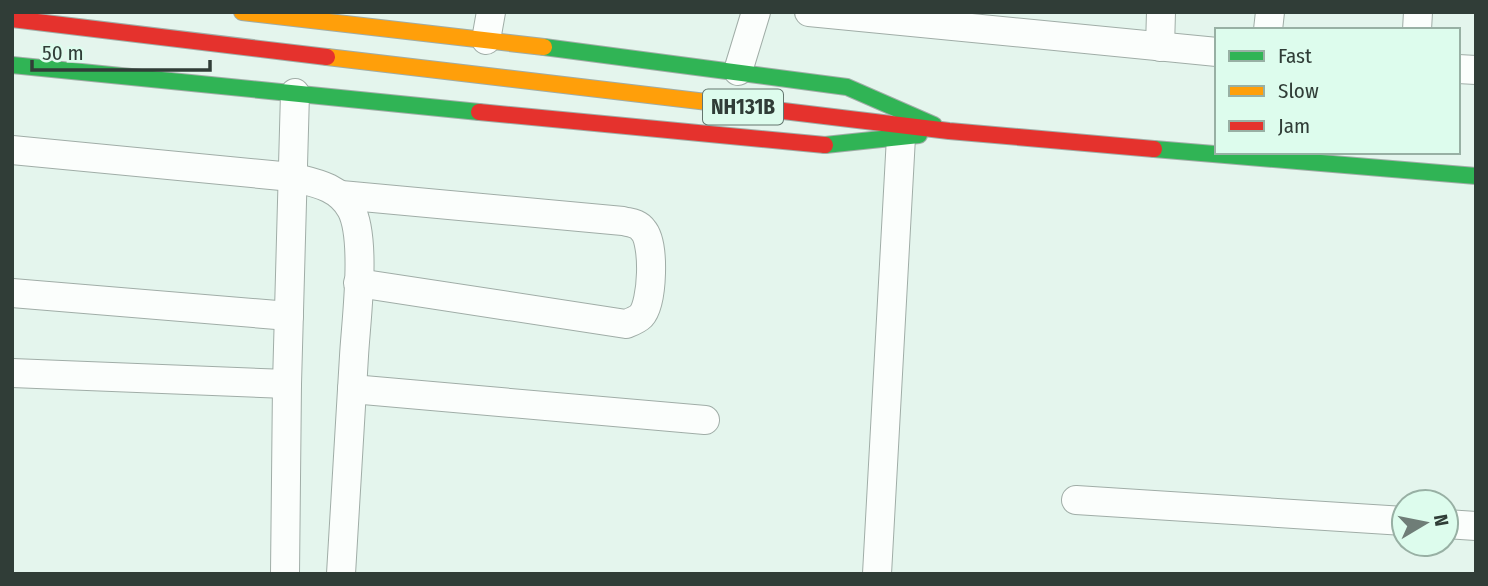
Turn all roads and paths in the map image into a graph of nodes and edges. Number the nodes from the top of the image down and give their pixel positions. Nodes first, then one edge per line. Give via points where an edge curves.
1 (242, 12) edge
2 (491, 12) edge
3 (756, 12) edge
4 (809, 12) edge
5 (1161, 12) edge
6 (12, 19) edge
7 (383, 20) edge
8 (486, 40) junction
9 (1160, 47) junction
10 (1215, 52) edge
11 (12, 65) edge
12 (738, 71) junction
13 (295, 93) junction
14 (949, 131) junction
15 (901, 137) junction
16 (1215, 148) edge
17 (12, 150) edge
18 (1303, 154) edge
19 (1411, 161) edge
20 (1476, 176) edge
21 (292, 177) junction
22 (341, 195) junction
23 (358, 283) junction
24 (12, 293) edge
25 (289, 316) junction
26 (12, 373) edge
27 (286, 384) junction
28 (352, 389) junction
29 (705, 420) dead end
30 (1076, 500) dead end
31 (1390, 520) edge
32 (285, 574) edge
33 (341, 574) edge
34 (877, 574) edge

1 - 7 main road
2 - 8 street
3 - 12 street
4 - 9 street
5 - 9 street
6 - 14 main road, NH131B
7 - 8 main road
8 - 12 main road
9 - 10 street
11 - 13 main road
12 - 14 main road via 847,87
13 - 15 main road via 819,146
13 - 21 street
14 - 15 main road
14 - 16 main road, NH131B
15 - 34 street
17 - 21 street
18 - 19 main road, NH131B
19 - 20 main road, NH131B
21 - 22 street via 327,186
21 - 25 street
22 - 23 street via 358,229
22 - 23 street via 623,221 645,231 650,246 649,302 640,317 626,324
23 - 28 street
24 - 25 street
25 - 27 street
26 - 27 street
27 - 32 street
28 - 29 street
28 - 33 street
30 - 31 street

